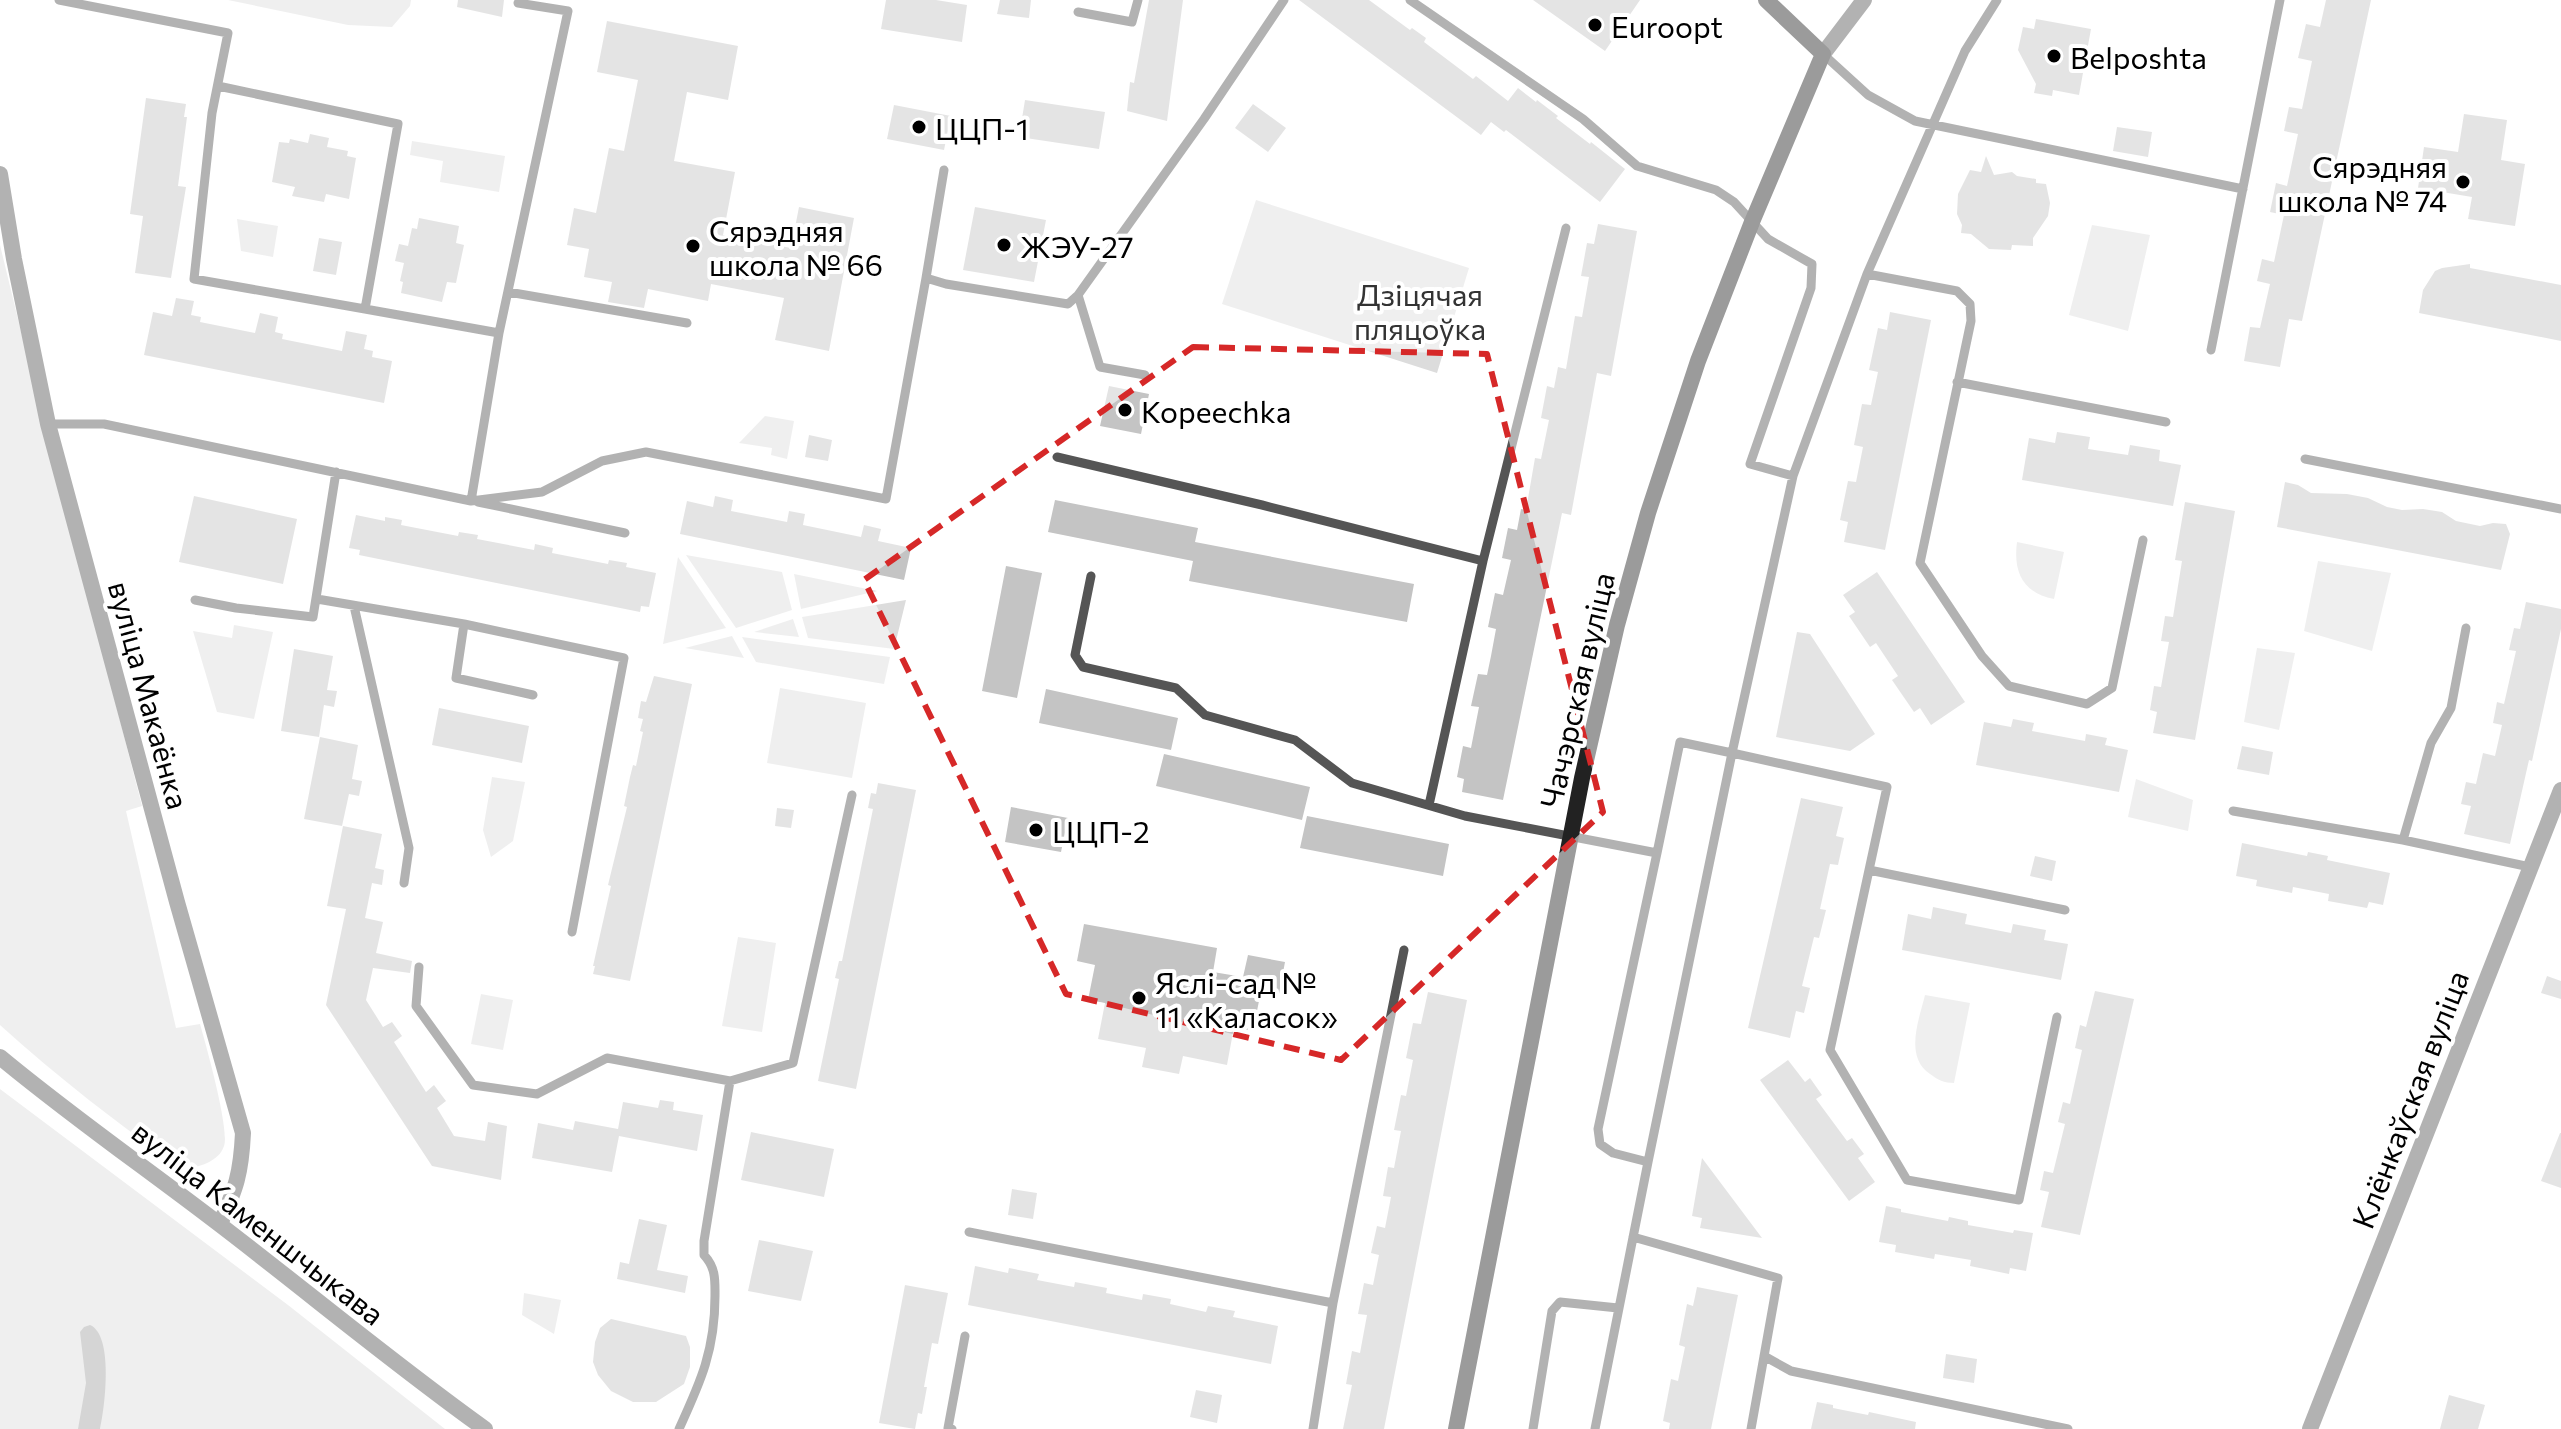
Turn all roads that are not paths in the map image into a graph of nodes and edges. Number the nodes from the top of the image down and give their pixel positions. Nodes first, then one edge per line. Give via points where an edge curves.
1 (59, 0) edge
2 (1138, 0) edge
3 (1284, 0) edge
4 (1410, 0) edge
5 (1766, 0) edge
6 (1864, 0) edge
7 (1997, 0) edge
8 (2280, 0) edge
9 (518, 3) dead end
10 (1078, 12) dead end
11 (1823, 54) junction
12 (218, 86) junction
13 (1931, 126) junction
14 (944, 170) dead end
15 (0, 174) edge
16 (2243, 189) junction
17 (1752, 222) junction
18 (1566, 228) dead end
19 (1867, 274) junction
20 (926, 278) junction
21 (508, 292) junction
22 (1078, 295) junction
23 (365, 309) junction
24 (687, 323) dead end
25 (499, 333) junction
26 (2211, 350) dead end
27 (1145, 375) dead end
28 (1957, 382) junction
29 (2166, 422) dead end
30 (48, 424) junction
31 (1057, 457) dead end
32 (2305, 459) dead end
33 (336, 472) junction
34 (1793, 476) junction
35 (471, 501) junction
36 (2561, 509) edge
37 (625, 533) dead end
38 (2143, 540) dead end
39 (1483, 561) junction
40 (1091, 576) dead end
41 (317, 599) junction
42 (195, 600) dead end
43 (354, 606) junction
44 (464, 624) junction
45 (2466, 628) dead end
46 (533, 695) dead end
47 (1732, 753) junction
48 (2561, 790) edge
49 (852, 795) dead end
50 (1429, 805) junction
51 (2233, 811) dead end
52 (1571, 836) junction
53 (2403, 840) junction
54 (1657, 853) junction
55 (2530, 867) junction
56 (1869, 870) junction
57 (404, 883) dead end
58 (2065, 910) dead end
59 (572, 932) dead end
60 (1404, 950) dead end
61 (419, 967) dead end
62 (2057, 1017) dead end
63 (0, 1057) edge
64 (730, 1081) junction
65 (1648, 1162) junction
66 (220, 1224) junction
67 (969, 1232) dead end
68 (1633, 1237) junction
69 (1333, 1303) junction
70 (1618, 1308) junction
71 (965, 1336) dead end
72 (1764, 1356) junction
73 (485, 1429) edge
74 (679, 1429) edge
75 (952, 1429) edge
76 (1313, 1429) edge
77 (1456, 1429) edge
78 (1533, 1429) edge
79 (1595, 1429) edge
80 (1751, 1429) edge
81 (2068, 1429) edge
82 (2310, 1429) edge

1 - 12 lane via 228,33
2 - 10 lane via 1132,22
3 - 22 lane
4 - 17 lane via 1583,119 1637,166 1716,190
5 - 11 main road
6 - 11 street, Чачэрская вуліца
7 - 13 lane via 1965,51
8 - 16 lane
9 - 21 lane via 568,11
11 - 13 lane via 1868,95
11 - 17 main road, Чачэрская вуліца
12 - 23 lane via 194,279
12 - 23 lane via 398,124
13 - 16 lane
13 - 19 lane
14 - 20 lane
15 - 30 street, вуліца Макаёнка
16 - 26 lane
17 - 34 lane via 1768,239 1812,264 1811,288 1750,464
17 - 52 main road, Чачэрская вуліца via 1698,361 1648,513 1617,625
18 - 39 lane
19 - 28 lane via 1957,291 1970,304
19 - 34 lane
20 - 22 lane via 1068,304
20 - 35 lane via 886,499 646,452 602,461 542,492
21 - 24 lane
21 - 25 lane
22 - 27 lane via 1100,367
23 - 25 lane
25 - 35 lane
28 - 29 lane
28 - 38 lane via 1920,563 1982,656 2009,686 2087,704 2112,688
30 - 33 lane via 104,424
30 - 66 street, вуліца Макаёнка via 243,1133 237,1186
31 - 39 lane
32 - 36 lane
33 - 35 lane
33 - 41 lane
34 - 47 lane
35 - 37 lane
39 - 50 lane
40 - 50 lane via 1075,655 1083,667 1176,688 1205,715 1295,740 1352,783
41 - 42 lane via 313,617
41 - 43 lane
43 - 44 lane
43 - 57 lane via 409,848
44 - 46 lane via 456,678
44 - 59 lane via 624,658
45 - 53 lane via 2451,708 2431,743
47 - 54 lane via 1680,742
47 - 56 lane via 1887,787
47 - 65 lane
48 - 55 street, Клёнкаўская вуліца
49 - 64 lane via 793,1063
50 - 52 lane
51 - 53 lane
52 - 54 lane
52 - 77 main road, Чачэрская вуліца
53 - 55 lane
54 - 65 lane via 1598,1129 1600,1144 1613,1153
55 - 82 street, Клёнкаўская вуліца
56 - 58 lane
56 - 62 lane via 1830,1050 1907,1180 2019,1200
60 - 69 lane
61 - 64 lane via 416,1006 473,1085 537,1094 607,1058
63 - 66 street, вуліца Каменшчыкава
64 - 74 lane via 704,1241 704,1255 715,1273 713,1332 700,1385
65 - 68 lane
66 - 73 street, вуліца Каменшчыкава
67 - 69 lane
68 - 70 lane
68 - 72 lane via 1778,1278
69 - 76 lane
70 - 78 lane via 1560,1302 1552,1311
70 - 79 lane
71 - 75 lane via 948,1428
72 - 80 lane
72 - 81 lane via 1791,1371

